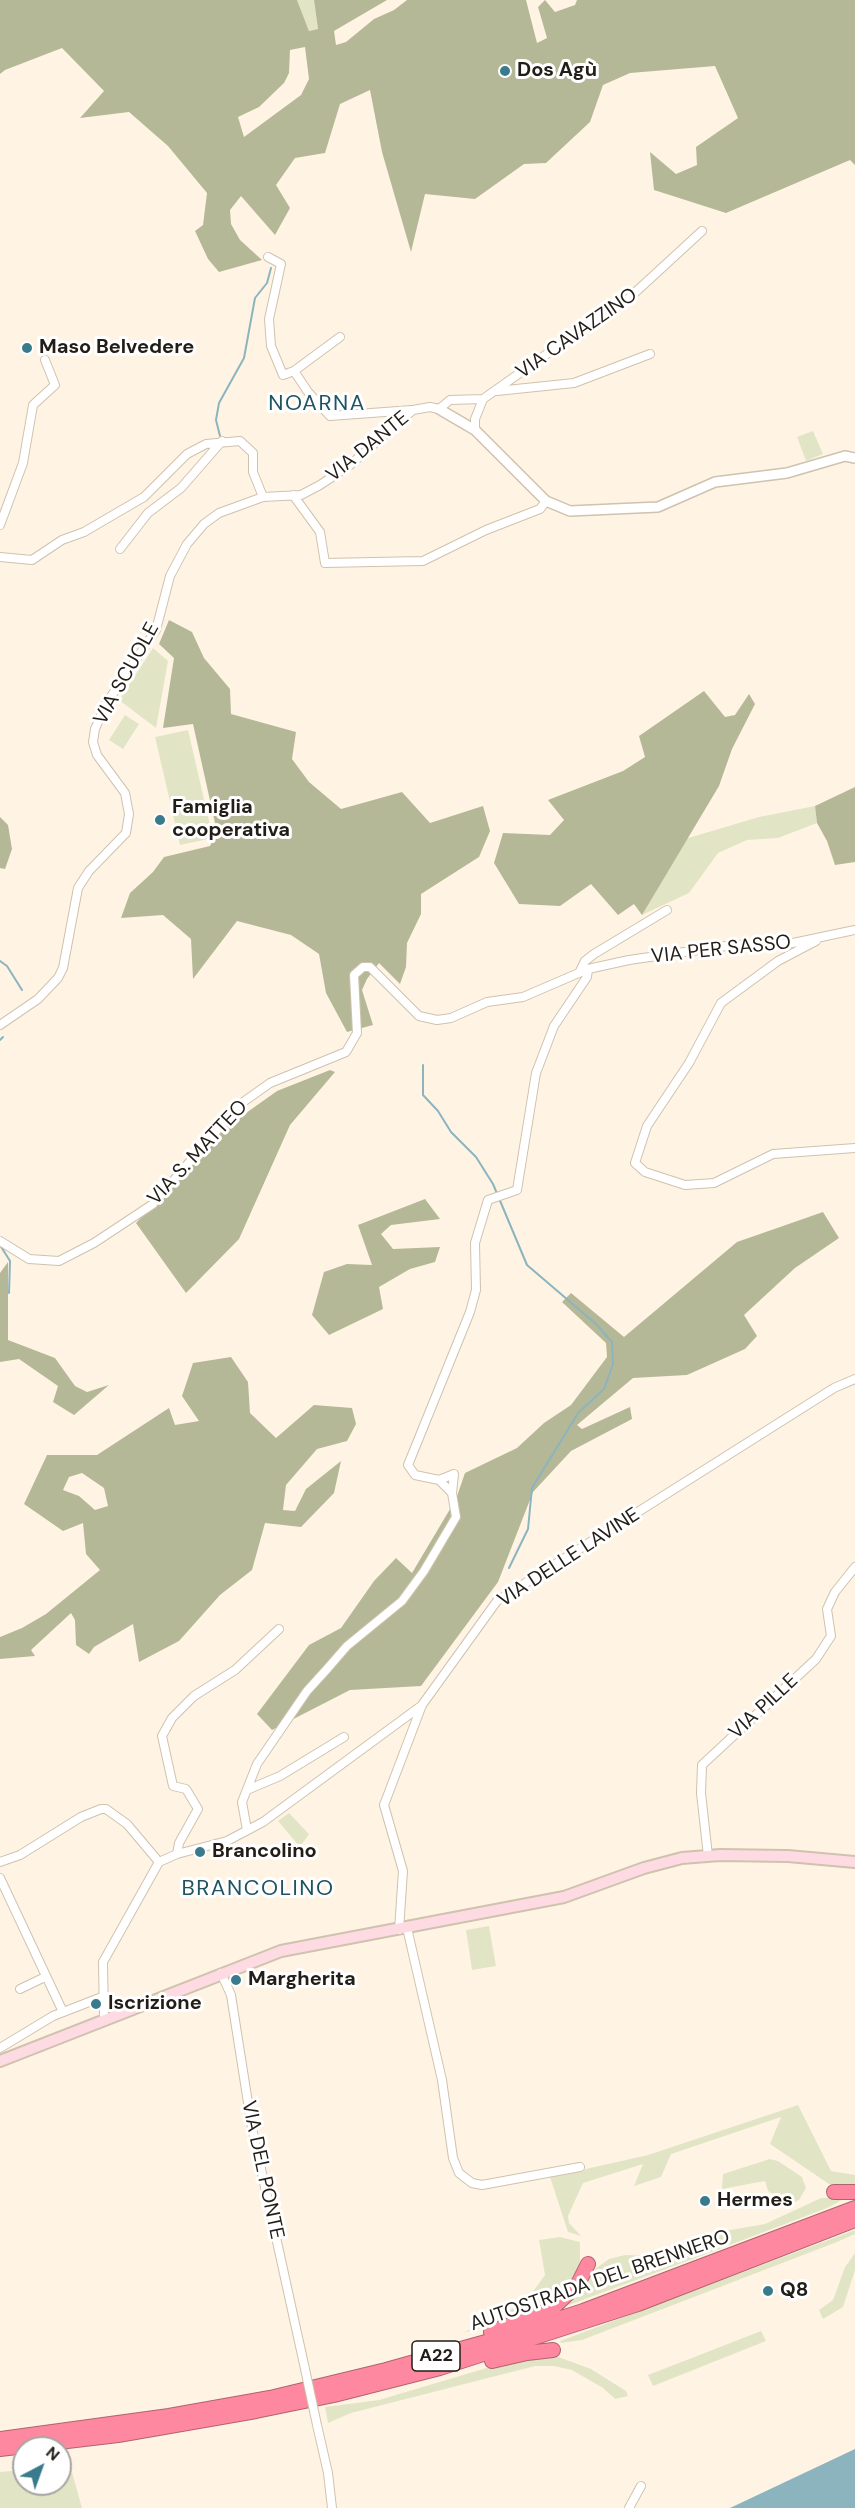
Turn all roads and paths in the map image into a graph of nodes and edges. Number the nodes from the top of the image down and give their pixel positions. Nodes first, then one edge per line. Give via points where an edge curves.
1 (702, 231) dead end
2 (268, 257) dead end
3 (340, 337) dead end
4 (650, 354) dead end
5 (45, 360) dead end
6 (294, 371) junction
7 (496, 391) junction
8 (483, 399) junction
9 (439, 409) junction
10 (413, 410) junction
11 (475, 430) junction
12 (222, 441) junction
13 (855, 458) edge
14 (293, 495) junction
15 (263, 497) junction
16 (546, 501) junction
17 (0, 525) edge
18 (120, 549) dead end
19 (0, 557) edge
20 (667, 909) dead end
21 (855, 930) edge
22 (830, 934) junction
23 (588, 969) junction
24 (578, 975) junction
25 (0, 1025) edge
26 (855, 1148) edge
27 (0, 1241) edge
28 (855, 1379) edge
29 (439, 1480) junction
30 (452, 1493) junction
31 (855, 1567) edge
32 (279, 1629) dead end
33 (422, 1705) junction
34 (344, 1737) dead end
35 (247, 1790) junction
36 (247, 1830) junction
37 (177, 1854) junction
38 (708, 1856) junction
39 (0, 1862) edge
40 (159, 1862) junction
41 (855, 1862) edge
42 (0, 1878) edge
43 (403, 1929) junction
44 (221, 1973) junction
45 (45, 1977) junction
46 (20, 1989) dead end
47 (102, 1997) junction
48 (63, 2012) junction
49 (104, 2021) junction
50 (0, 2048) edge
51 (0, 2061) edge
52 (580, 2167) dead end
53 (834, 2192) dead end
54 (855, 2192) edge
55 (855, 2208) edge
56 (855, 2220) edge
57 (588, 2264) dead end
58 (465, 2348) junction
59 (553, 2350) dead end
60 (440, 2368) junction
61 (0, 2439) edge
62 (0, 2449) edge
63 (642, 2486) dead end
64 (332, 2508) edge
65 (629, 2508) edge

1 - 7 street, VIA CAVAZZINO via 628,299
2 - 6 street via 281,264 269,319 271,346 283,375
3 - 6 street
4 - 7 street via 574,383
5 - 17 street via 55,385 33,405 23,463
6 - 10 street via 330,416
7 - 8 street, VIA CAVAZZINO
8 - 9 street, VIA CAVAZZINO via 450,400
8 - 11 street
9 - 10 street, VIA DANTE
9 - 11 street
10 - 14 street, VIA DANTE via 343,470 321,485
11 - 16 street
12 - 15 street via 240,441 253,453 253,472
12 - 18 street via 181,489 148,513
12 - 19 street via 188,454 144,497 32,560
13 - 16 street via 845,456 787,473 715,482 658,507 570,511
14 - 15 street, VIA DANTE
14 - 16 street via 320,532 325,563 423,561 535,511
15 - 25 street, VIA SCUOLE via 219,513 187,544 170,576 156,630 106,704 93,742 97,755 125,793 129,814 126,833 78,888 58,978 38,999
20 - 24 street via 585,961
21 - 22 street, VIA PER SASSO
22 - 23 street, VIA PER SASSO via 793,943 687,951
22 - 26 street via 778,961 721,1003 689,1064 647,1126 635,1163 659,1178 695,1185 714,1183 773,1154
23 - 24 street, VIA S. MATTEO
23 - 29 street via 554,1026 536,1073 517,1190 488,1200 475,1243 476,1290 470,1312 408,1465 415,1475
24 - 27 street, VIA S. MATTEO via 523,997 487,1002 437,1020 419,1016 370,967 363,967 354,975 357,1034 346,1052 270,1083 239,1104 153,1204 59,1261 29,1259
28 - 33 street, VIA DELLE LAVINE via 834,1388 497,1601
29 - 30 street
29 - 30 street via 454,1474
30 - 35 street via 456,1517 424,1571 402,1601 347,1646 307,1691 257,1764
31 - 38 street, VIA PILLE via 827,1609 831,1636 816,1659 702,1765
32 - 37 street via 235,1670 194,1696 172,1718 162,1736 173,1786 186,1789 198,1809
33 - 36 street via 297,1799
33 - 43 street, VIA DELLE LAVINE via 384,1804 403,1871
34 - 35 street via 280,1776
35 - 36 street via 242,1802
36 - 37 street via 227,1841
37 - 40 street
38 - 41 main road via 788,1856
38 - 43 main road via 644,1868 564,1898
39 - 40 street via 20,1855 81,1817 106,1809 127,1824
40 - 47 street via 103,1962
42 - 45 street
43 - 44 main road via 281,1950
43 - 52 street, VIA DELLE LAVINE via 442,2080 453,2158 459,2173 482,2185
44 - 49 main road
44 - 64 street, VIA DEL PONTE, bridge via 231,1995 252,2128 328,2473
45 - 46 street
45 - 48 street
47 - 48 street
47 - 49 street
48 - 50 street
49 - 51 main road
53 - 54 highway
55 - 58 highway, AUTOSTRADA DEL BRENNERO / A22 via 655,2286
56 - 60 highway, AUTOSTRADA DEL BRENNERO / A22 via 638,2304
57 - 58 highway via 578,2284 556,2305 483,2336
58 - 61 highway, AUTOSTRADA DEL BRENNERO / A22 via 270,2398
59 - 60 highway via 473,2366
60 - 62 highway, AUTOSTRADA DEL BRENNERO / A22 via 256,2411 118,2435
63 - 65 street

